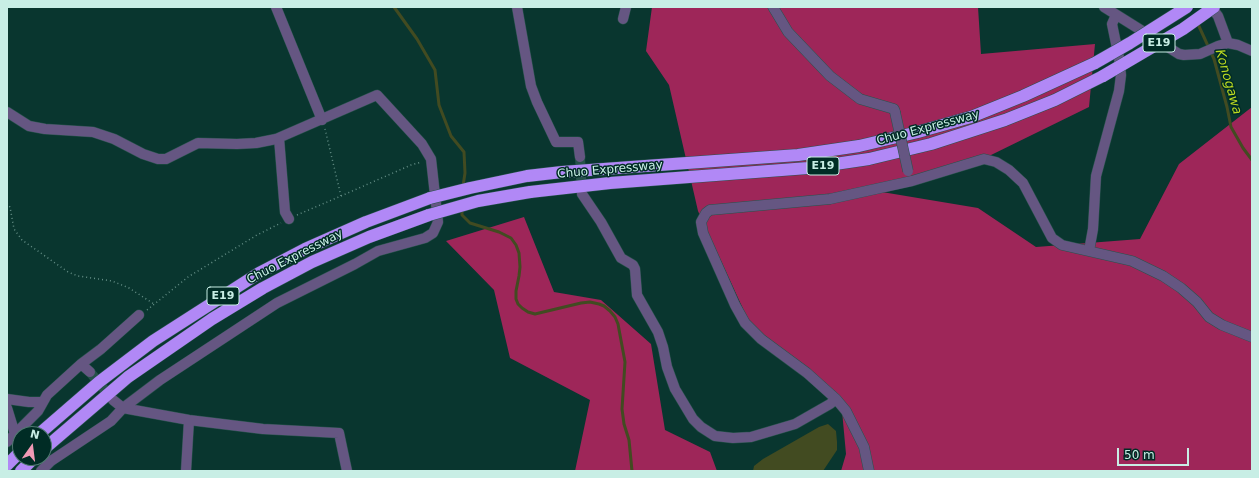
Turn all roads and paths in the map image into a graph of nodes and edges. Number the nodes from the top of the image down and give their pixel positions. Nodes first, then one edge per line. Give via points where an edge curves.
1 (276, 7) edge
2 (517, 7) edge
3 (626, 7) edge
4 (773, 7) edge
5 (1104, 7) edge
6 (1187, 7) edge
7 (1213, 7) edge
8 (1116, 15) junction
9 (623, 19) dead end
10 (1223, 45) junction
11 (1252, 51) edge
12 (7, 112) edge
13 (322, 120) junction
14 (279, 138) junction
15 (580, 157) tunnel mouth
16 (431, 159) junction
17 (912, 181) junction
18 (582, 194) tunnel mouth
19 (340, 196) junction
20 (7, 203) edge
21 (289, 219) junction
22 (1089, 251) junction
23 (154, 304) junction
24 (139, 315) joint
25 (1252, 337) edge
26 (81, 364) junction
27 (90, 372) tunnel mouth
28 (7, 399) edge
29 (836, 399) junction
30 (113, 400) tunnel mouth
31 (43, 402) junction
32 (7, 408) edge
33 (123, 408) junction
34 (189, 420) junction
35 (13, 426) edge
36 (23, 426) edge
37 (49, 426) edge
38 (52, 442) edge
39 (41, 471) edge
40 (186, 471) edge
41 (347, 471) edge
42 (869, 471) edge

1 - 13 street
2 - 15 street via 531,86 537,102 556,142 578,142
3 - 9 street
4 - 17 street, bridge via 788,32 830,76 860,99 894,108
5 - 8 street
6 - 37 highway, Chuo Expressway / E19, bridge via 1136,40 1023,96 971,116 918,132 859,146 798,155 527,176 430,198 366,222 259,273 153,341 99,382
7 - 10 street via 1218,16
7 - 38 highway, Chuo Expressway / E19, bridge via 1176,33 1103,76 1054,100 1005,120 931,144 869,159 808,168 610,183 530,192 478,201 429,214 312,262 218,315 128,377
8 - 10 street via 1179,54 1200,54
8 - 22 street via 1112,24 1120,58 1120,83 1096,176
10 - 11 street via 1238,45
12 - 14 street via 29,126 98,133 158,159 166,159 198,143 256,143
13 - 14 street
13 - 16 street via 377,95 422,144
13 - 19 path
14 - 21 street via 285,212
16 - 19 path
16 - 33 street via 438,222 433,233 425,238 378,251 277,303 160,380
17 - 22 street via 984,159 996,162 1023,183 1052,238 1062,245
17 - 29 street via 830,199 716,208 706,213 701,222 703,233 745,323 761,339 807,373
18 - 29 street via 621,258 633,265 637,295 658,332 666,367 675,388 701,428 715,436 751,438 795,424
19 - 21 path
20 - 23 path via 14,229 22,240 68,272 112,281 129,288
21 - 23 path via 213,261
22 - 25 street via 1132,261 1164,276 1192,298 1209,317
23 - 24 path
24 - 26 street
26 - 27 street
26 - 31 street via 47,395
28 - 31 street
29 - 42 street via 846,411 864,447
30 - 33 street
31 - 36 street
32 - 35 street
33 - 34 street
33 - 39 street via 112,421 51,461
34 - 40 street
34 - 41 street via 263,429 338,434

